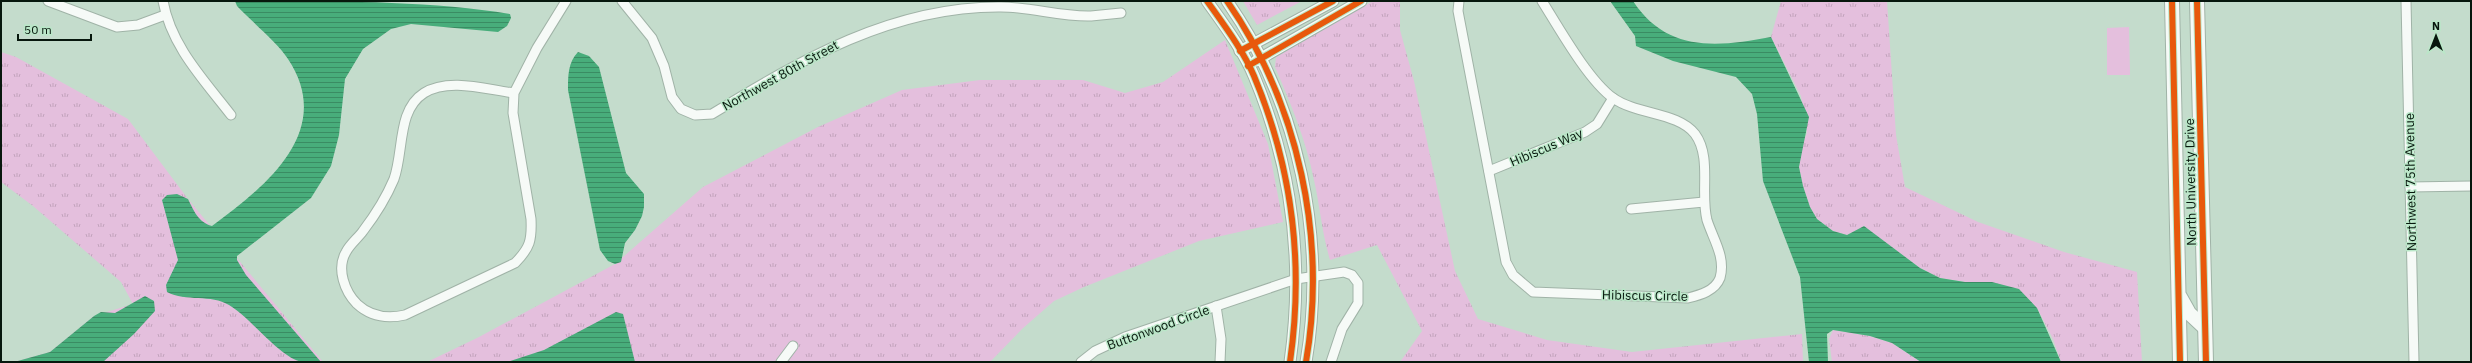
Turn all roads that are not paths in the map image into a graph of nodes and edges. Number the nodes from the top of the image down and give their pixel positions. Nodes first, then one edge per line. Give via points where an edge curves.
1 (48, 1) edge
2 (163, 1) edge
3 (566, 1) edge
4 (622, 1) edge
5 (1208, 1) edge
6 (1227, 1) edge
7 (1333, 1) edge
8 (1361, 1) edge
9 (1459, 1) edge
10 (1542, 1) edge
11 (2172, 1) edge
12 (2197, 1) edge
13 (2406, 1) edge
14 (1001, 4) edge
15 (1121, 12) dead end
16 (165, 15) junction
17 (1253, 43) junction
18 (1240, 51) junction
19 (1262, 58) junction
20 (1248, 66) junction
21 (514, 94) junction
22 (1613, 98) junction
23 (231, 115) dead end
24 (1489, 171) junction
25 (2471, 186) edge
26 (2410, 187) junction
27 (1704, 202) junction
28 (1631, 209) dead end
29 (1313, 275) junction
30 (1296, 279) junction
31 (2179, 295) junction
32 (1216, 306) junction
33 (2205, 328) junction
34 (793, 346) dead end
35 (781, 362) edge
36 (1081, 362) edge
37 (1220, 362) edge
38 (1290, 362) edge
39 (1306, 362) edge
40 (1331, 362) edge
41 (2180, 362) edge
42 (2206, 362) edge
43 (2414, 362) edge

1 - 16 street via 117,27 138,25
2 - 16 street
3 - 21 street via 537,48
4 - 14 street, Northwest 80th Street via 652,38 664,66 672,97 681,109 695,115 712,114 804,59 850,37 901,20
5 - 18 street
6 - 17 street
7 - 17 street
8 - 19 street
9 - 24 street, Hibiscus Circle via 1458,11
10 - 22 street, Hibiscus Circle via 1592,76
11 - 31 main road, North University Drive
12 - 33 main road, North University Drive
13 - 26 street, Northwest 75th Avenue
14 - 15 street, Northwest 80th Street via 1090,16
16 - 23 street via 178,44
17 - 18 street
17 - 19 street
18 - 20 street
19 - 20 street
19 - 29 street via 1293,140 1304,188
20 - 30 street via 1277,144 1289,191 1295,236
21 - 21 street via 462,86 441,86 413,101 407,115 394,177 382,205 345,253 342,270 344,284 350,297 362,308 376,316 390,318 405,315 515,263 526,251 532,236 531,218 513,113
22 - 24 street, Hibiscus Way via 1597,124 1585,132
22 - 27 street, Hibiscus Circle via 1642,112 1685,124 1695,135 1702,149
24 - 27 street, Hibiscus Circle via 1506,262 1513,275 1533,292 1688,298 1701,295 1712,288 1719,279 1722,266
25 - 26 street
26 - 43 street, Northwest 75th Avenue
27 - 28 street
29 - 30 street, Buttonwood Circle
29 - 39 street via 1312,324
29 - 40 street, Buttonwood Circle via 1344,272 1352,275 1358,283 1358,303 1342,329
30 - 32 street, Buttonwood Circle
30 - 38 street via 1296,322
31 - 33 main road via 2190,313
31 - 41 main road, North University Drive
32 - 36 street, Buttonwood Circle via 1124,337 1095,351
32 - 37 street, Buttonwood Circle via 1221,339
33 - 42 main road, North University Drive
34 - 35 street

